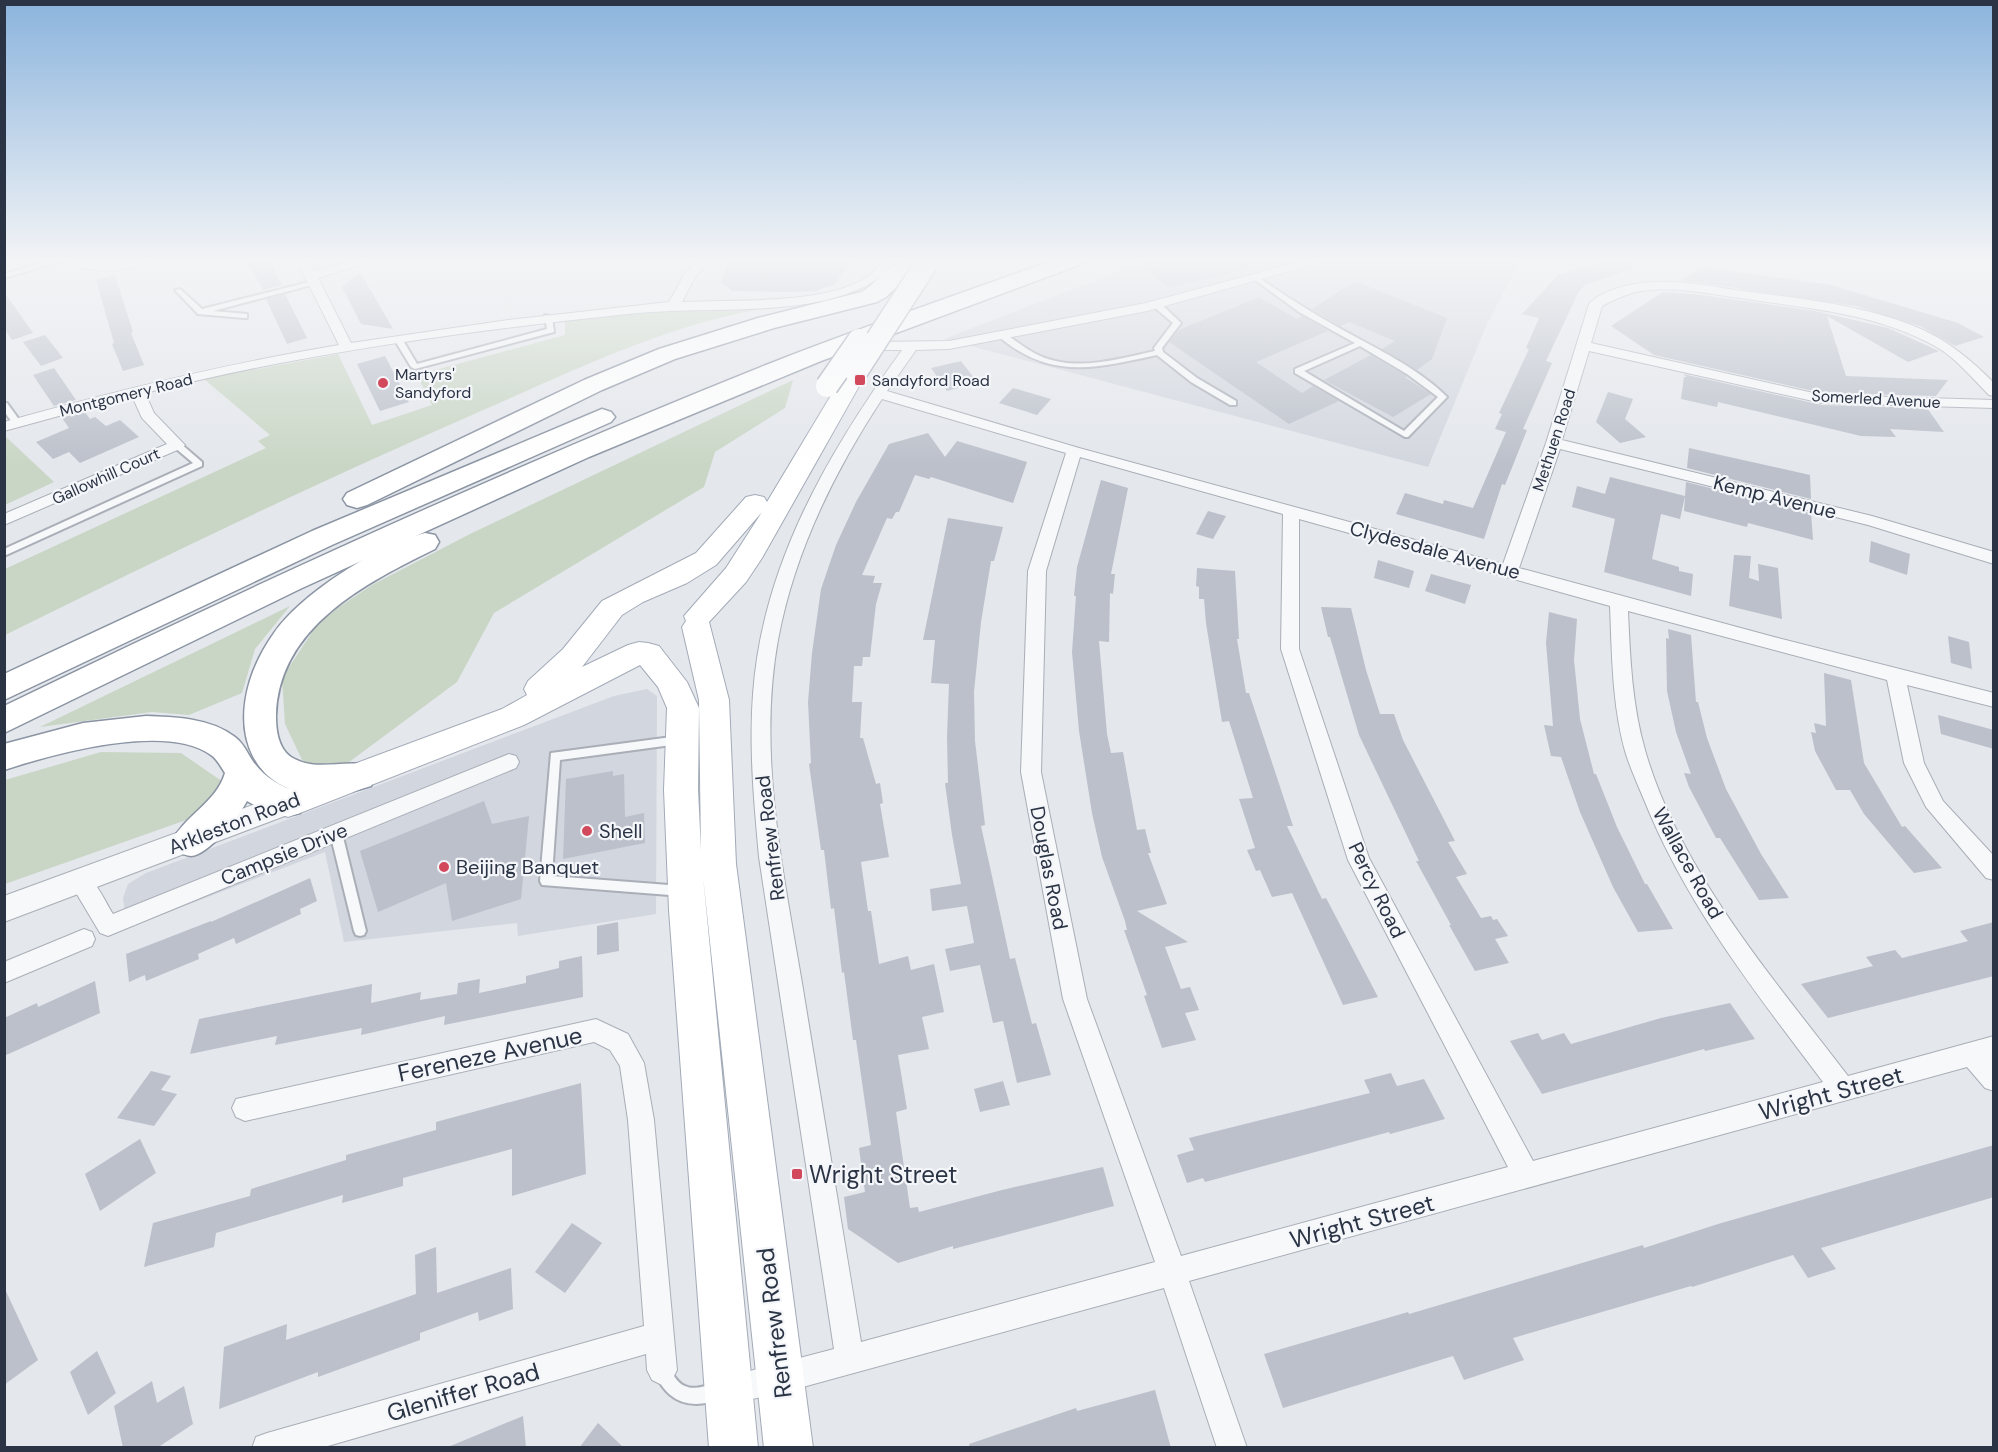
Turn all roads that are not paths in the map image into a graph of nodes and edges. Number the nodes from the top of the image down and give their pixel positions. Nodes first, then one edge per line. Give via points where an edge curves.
1 (337, 329) edge
2 (468, 329) edge
3 (551, 329) edge
4 (750, 329) edge
5 (833, 329) edge
6 (867, 329) edge
7 (881, 329) edge
8 (889, 329) edge
9 (1032, 329) edge
10 (1173, 329) edge
11 (1335, 329) edge
12 (1589, 329) edge
13 (1907, 329) edge
14 (1001, 335) junction
15 (398, 339) junction
16 (1359, 343) junction
17 (873, 346) junction
18 (912, 346) junction
19 (1584, 346) junction
20 (347, 348) junction
21 (1159, 352) junction
22 (777, 370) junction
23 (136, 390) junction
24 (1994, 392) edge
25 (878, 393) junction
26 (1233, 403) dead end
27 (1994, 404) edge
28 (4, 405) edge
29 (11, 425) edge
30 (1554, 443) junction
31 (177, 445) junction
32 (810, 448) junction
33 (843, 451) junction
34 (1074, 451) junction
35 (755, 503) junction
36 (1291, 511) junction
37 (4, 520) edge
38 (4, 553) edge
39 (1994, 558) edge
40 (1510, 570) junction
41 (664, 596) junction
42 (1619, 602) junction
43 (698, 622) junction
44 (615, 628) junction
45 (643, 654) junction
46 (1895, 674) junction
47 (4, 677) edge
48 (4, 688) edge
49 (531, 696) junction
50 (1994, 700) edge
51 (4, 721) edge
52 (464, 737) junction
53 (682, 740) junction
54 (4, 757) edge
55 (509, 762) dead end
56 (242, 772) junction
57 (358, 776) junction
58 (288, 803) junction
59 (336, 833) junction
60 (190, 841) junction
61 (1994, 871) edge
62 (80, 881) junction
63 (686, 891) junction
64 (4, 909) edge
65 (360, 931) dead end
66 (84, 939) dead end
67 (4, 974) edge
68 (1982, 1051) edge
69 (1994, 1079) edge
70 (1843, 1089) junction
71 (245, 1108) dead end
72 (1527, 1176) junction
73 (1173, 1273) junction
74 (658, 1336) junction
75 (850, 1360) junction
76 (662, 1370) joint
77 (781, 1378) junction
78 (729, 1389) junction
79 (267, 1448) edge
80 (734, 1448) edge
81 (789, 1448) edge
82 (1232, 1448) edge

1 - 20 street
2 - 15 street, Montgomery Road
3 - 15 lane via 415,367
4 - 47 highway via 701,342 593,385
5 - 48 highway via 705,375 543,442 322,538
6 - 35 main road, bridge
7 - 17 main road, bridge
8 - 22 highway
9 - 14 street
10 - 21 lane
11 - 16 lane
12 - 19 street, Methuen Road
13 - 24 street, Methuen Road via 1940,344
14 - 18 street via 949,345
14 - 21 lane via 1035,357 1065,365 1100,364
15 - 20 street, Montgomery Road
16 - 16 lane via 1424,380 1443,397 1405,435 1298,371
17 - 18 street
17 - 32 main road, bridge
18 - 25 street, Renfrew Road
19 - 27 street, Somerled Avenue via 1822,399
19 - 30 street, Methuen Road
20 - 23 street, Montgomery Road
21 - 26 lane via 1194,380
22 - 51 highway via 389,535
22 - 57 highway via 504,502 326,597 295,628 275,657 262,689 259,724 266,750 278,766 295,776
23 - 29 street, Montgomery Road
23 - 31 street, Gallowhill Court via 147,415
25 - 33 street, Renfrew Road
25 - 34 street, Clydesdale Avenue
28 - 29 lane
30 - 39 street, Kemp Avenue via 1872,521
30 - 40 street, Methuen Road
31 - 37 street, Gallowhill Court
31 - 38 lane via 199,464
32 - 33 street
32 - 43 main road via 748,558
33 - 75 street, Renfrew Road via 806,521 777,601 768,640 760,730 770,857
34 - 36 street, Clydesdale Avenue
34 - 73 street, Douglas Road via 1037,571 1031,772 1075,999
35 - 41 main road via 734,547 708,571
35 - 49 main road via 706,559 612,608 574,657
36 - 40 street, Clydesdale Avenue
36 - 72 street, Percy Road via 1290,649 1359,860
40 - 42 street, Clydesdale Avenue
41 - 43 main road via 687,601
41 - 44 main road via 632,606
42 - 46 street, Clydesdale Avenue
42 - 70 street, Wallace Road via 1623,684 1634,747 1659,816 1699,891
43 - 45 main road via 693,634 678,646
43 - 77 main road, Renfrew Road via 714,700 719,864
44 - 45 main road via 620,644
44 - 49 main road, Arkleston Road via 574,668
45 - 52 main road, Arkleston Road
45 - 53 main road via 676,690 682,708
46 - 50 street, Clydesdale Avenue
46 - 61 street via 1914,764 1931,798
49 - 52 main road, Arkleston Road
52 - 57 main road, Arkleston Road
53 - 63 main road
53 - 63 lane via 555,756 546,881
54 - 56 highway via 98,732 167,730 189,732 219,743 230,752
55 - 59 street, Campsie Drive
56 - 58 highway via 265,795
56 - 60 highway via 240,784 224,808
57 - 58 main road, Arkleston Road
58 - 60 street, Arkleston Road
59 - 62 street, Campsie Drive via 108,926
59 - 65 lane
60 - 62 street, Arkleston Road
62 - 64 street, Arkleston Road
63 - 78 main road
66 - 67 street
68 - 69 street
68 - 70 street, Wright Street
70 - 72 street, Wright Street
71 - 74 street, Fereneze Avenue via 596,1030 619,1042 632,1064 641,1120
72 - 73 street, Wright Street
73 - 75 street, Wright Street
73 - 82 street, Douglas Road
74 - 76 street, Fereneze Avenue
74 - 79 street, Gleniffer Road
75 - 77 street, Wright Street
76 - 78 lane via 668,1384 679,1394 699,1397
77 - 78 street, Wright Street
77 - 81 main road, Renfrew Road
78 - 80 main road

